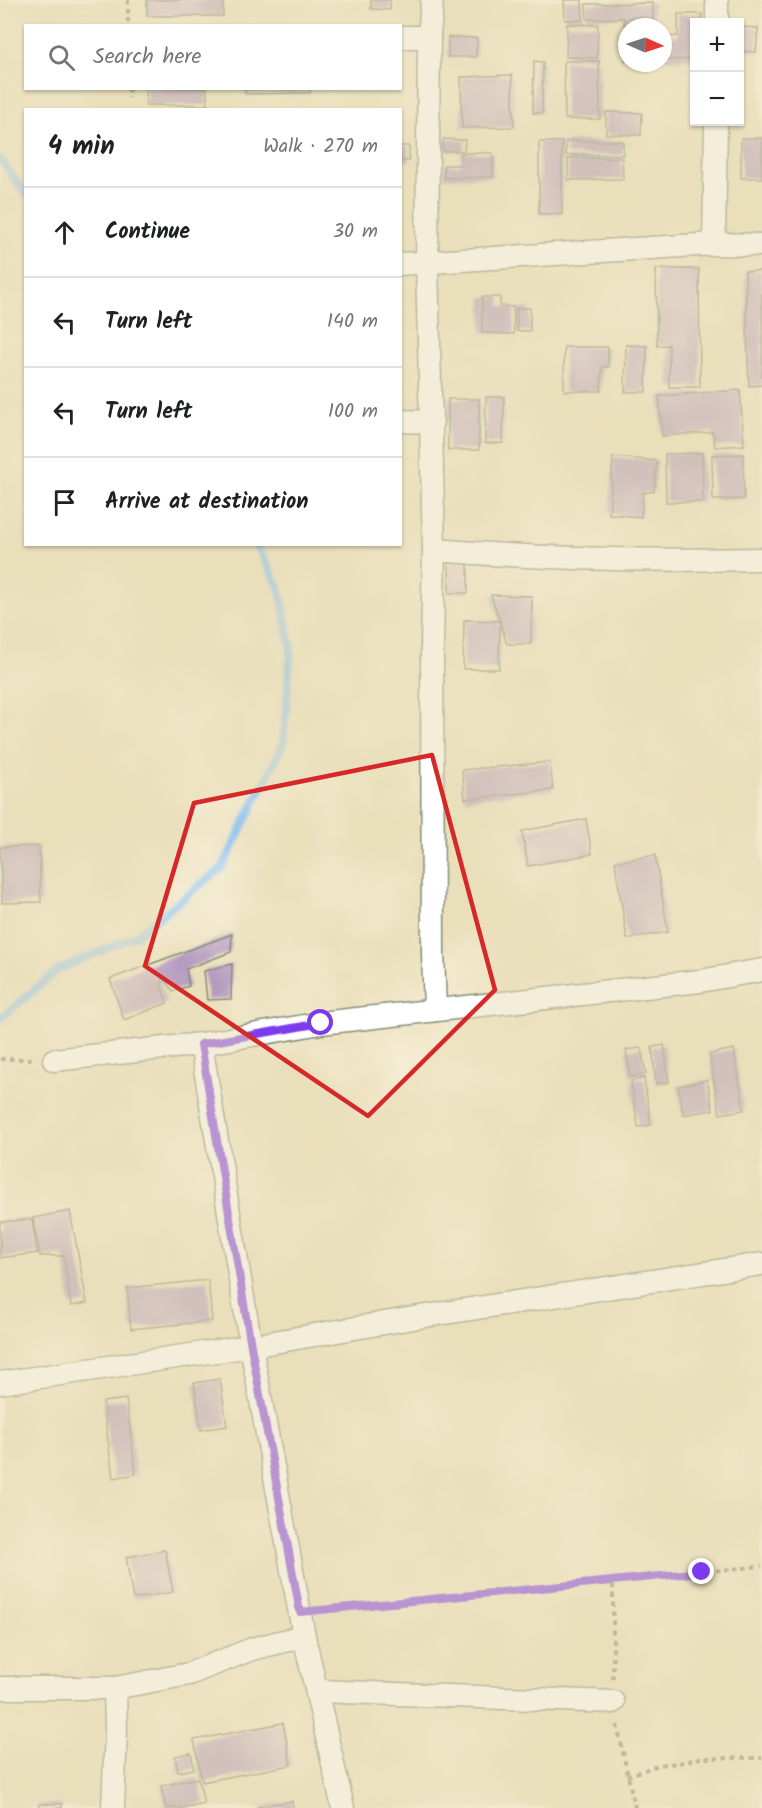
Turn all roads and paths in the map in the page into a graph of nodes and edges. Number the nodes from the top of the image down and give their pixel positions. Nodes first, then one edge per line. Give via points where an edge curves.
1 (128, 0) edge
2 (432, 0) edge
3 (717, 0) edge
4 (717, 18) edge
5 (128, 24) edge
6 (402, 37) edge
7 (429, 37) junction
8 (129, 90) edge
9 (129, 98) dead end
10 (716, 126) edge
11 (714, 244) junction
12 (762, 245) edge
13 (427, 262) junction
14 (402, 264) edge
15 (402, 421) edge
16 (432, 422) junction
17 (434, 550) junction
18 (762, 559) edge
19 (762, 970) edge
20 (435, 1010) junction
21 (201, 1044) junction
22 (54, 1060) dead end
23 (762, 1264) edge
24 (251, 1346) junction
25 (0, 1383) edge
26 (762, 1566) edge
27 (300, 1612) junction
28 (304, 1636) junction
29 (0, 1688) edge
30 (115, 1688) junction
31 (317, 1691) junction
32 (613, 1702) dead end
33 (762, 1758) edge
34 (627, 1776) dead end
35 (113, 1808) edge
36 (343, 1808) edge

1 - 5 path
2 - 7 street
3 - 4 street
6 - 7 street
7 - 13 street
8 - 9 path
10 - 11 street
11 - 12 street
11 - 13 street
13 - 14 street
13 - 16 street
15 - 16 street
16 - 17 street
17 - 18 street via 550,558
17 - 20 street
19 - 20 street via 700,981
20 - 21 street via 321,1023
21 - 22 street
21 - 24 street
23 - 24 street
24 - 25 street
24 - 27 street
26 - 27 path
27 - 28 street
28 - 30 street via 252,1649 189,1674
28 - 31 street
29 - 30 street
30 - 35 street
31 - 32 street
31 - 36 street
33 - 34 path via 699,1758

